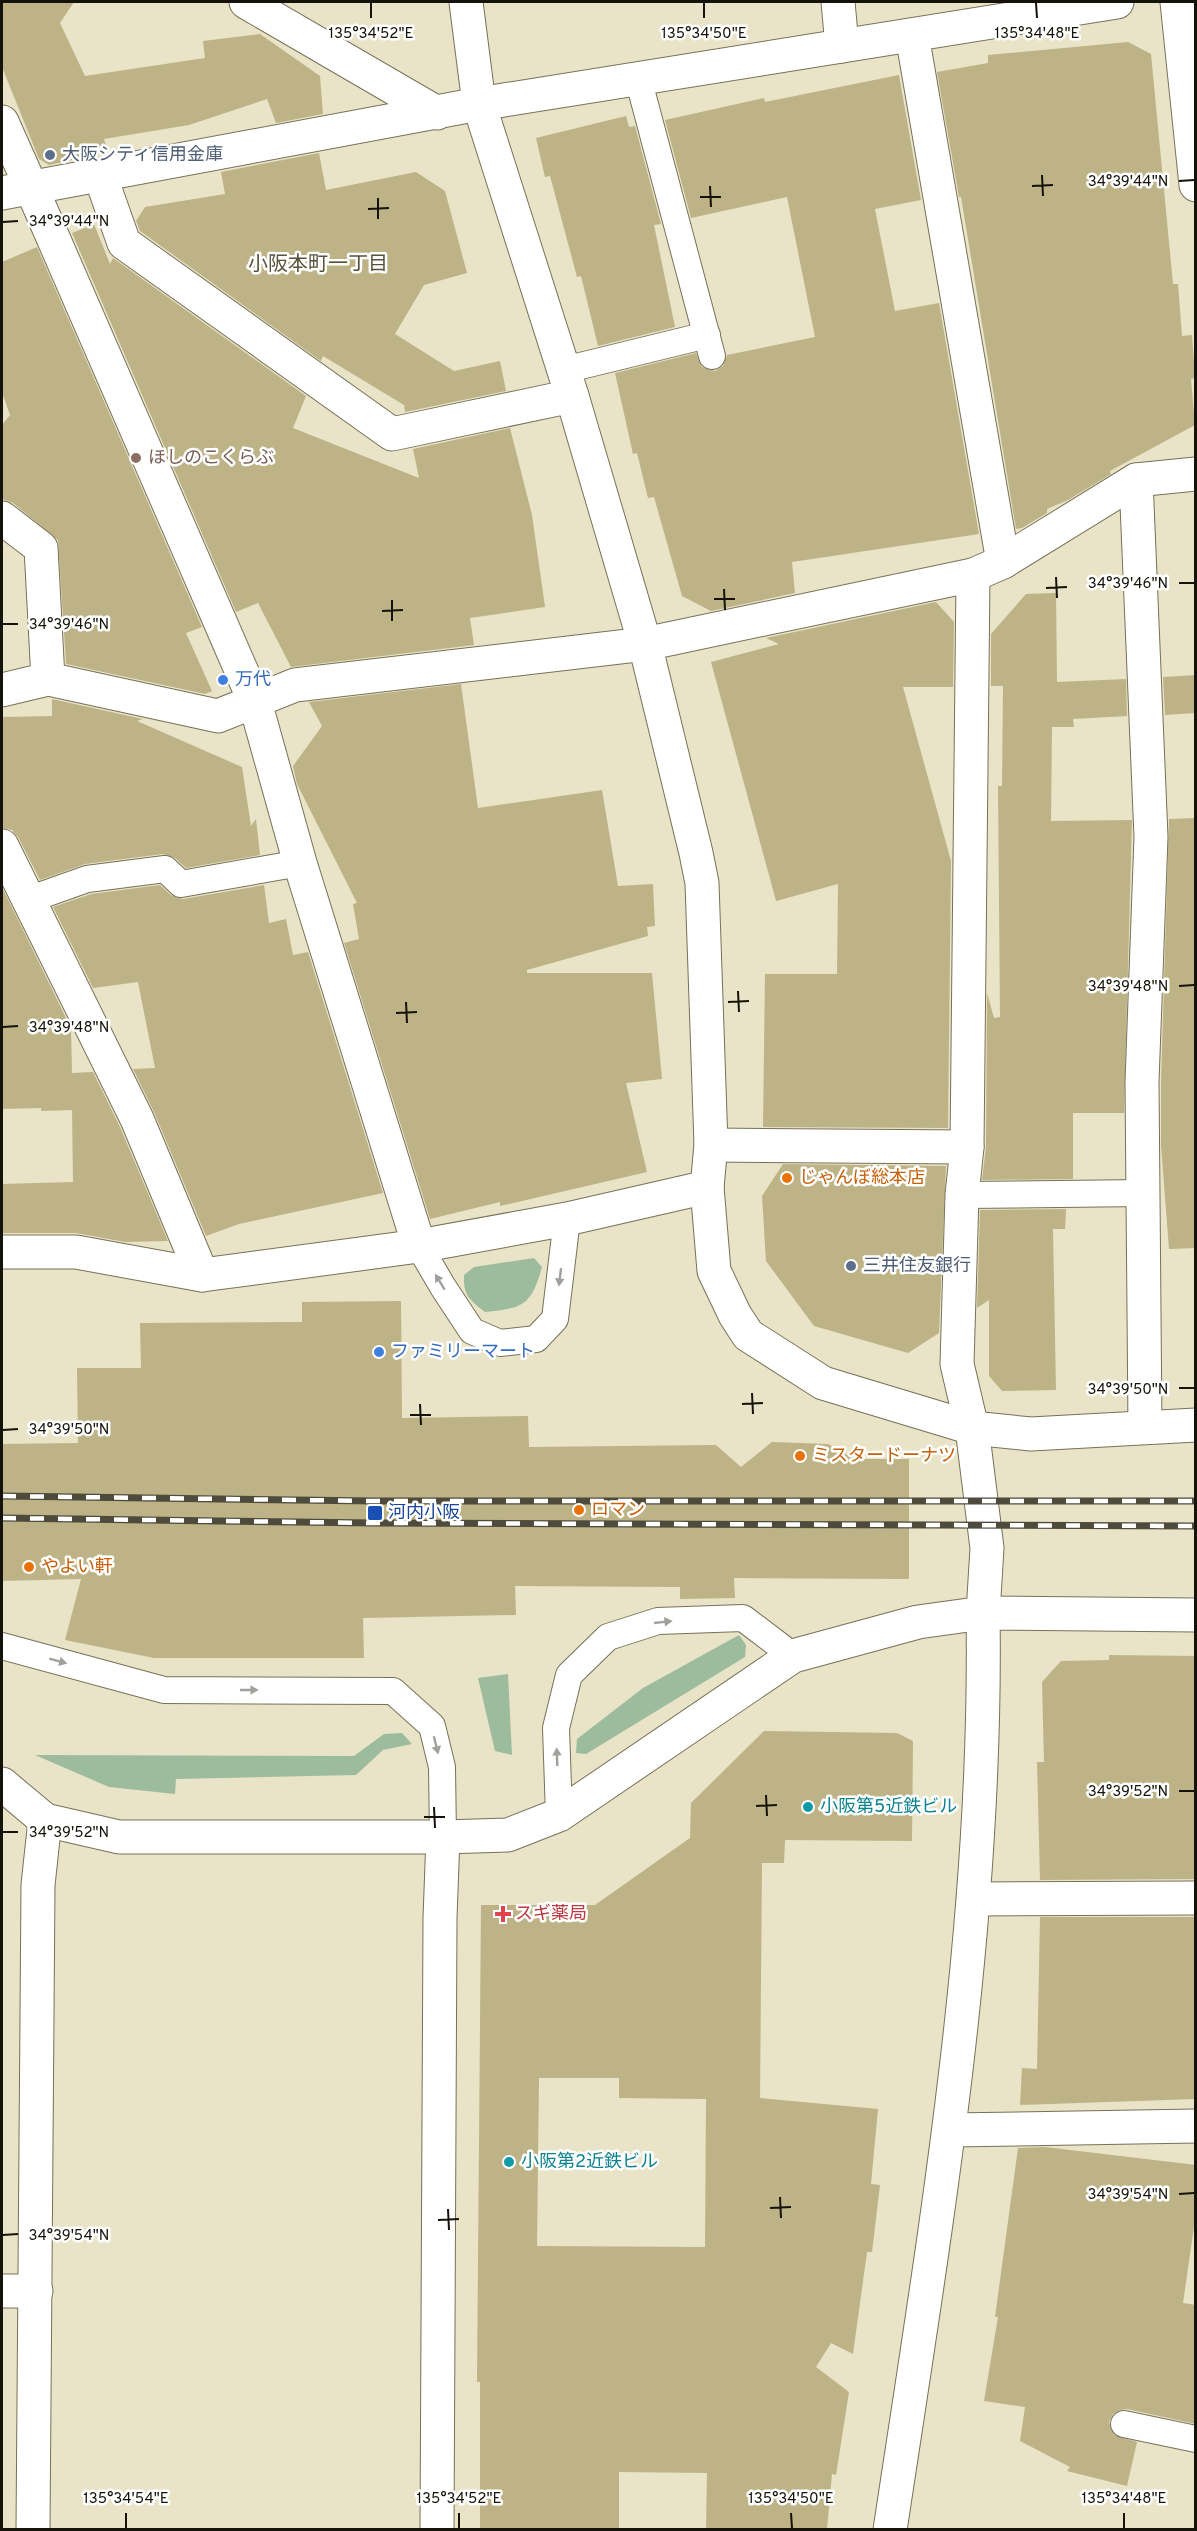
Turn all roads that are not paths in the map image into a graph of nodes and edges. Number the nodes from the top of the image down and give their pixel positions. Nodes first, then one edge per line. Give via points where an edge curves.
1 (246, 2) edge
2 (466, 2) edge
3 (838, 2) edge
4 (1117, 2) edge
5 (1177, 2) edge
6 (912, 35) junction
7 (842, 46) junction
8 (638, 78) junction
9 (479, 104) junction
10 (437, 114) junction
11 (2, 122) edge
12 (2, 169) edge
13 (100, 175) junction
14 (1196, 185) edge
15 (16, 190) edge
16 (568, 383) junction
17 (1196, 474) edge
18 (1136, 480) junction
19 (2, 518) edge
20 (1003, 562) junction
21 (973, 575) junction
22 (645, 644) junction
23 (48, 679) junction
24 (2, 690) edge
25 (255, 702) junction
26 (2, 846) edge
27 (300, 863) junction
28 (28, 900) junction
29 (711, 1145) junction
30 (967, 1147) junction
31 (707, 1187) junction
32 (1144, 1193) junction
33 (962, 1195) junction
34 (567, 1219) junction
35 (419, 1246) junction
36 (2, 1252) edge
37 (202, 1275) junction
38 (1196, 1425) edge
39 (1145, 1427) junction
40 (972, 1428) junction
41 (984, 1613) junction
42 (1196, 1615) edge
43 (2, 1646) edge
44 (793, 1656) junction
45 (2, 1784) edge
46 (559, 1815) junction
47 (45, 1820) junction
48 (443, 1837) junction
49 (1196, 1898) edge
50 (974, 1899) junction
51 (1196, 2126) edge
52 (950, 2130) junction
53 (2, 2291) edge
54 (36, 2291) junction
55 (1124, 2424) dead end
56 (1196, 2439) edge
57 (33, 2529) edge
58 (437, 2529) edge
59 (891, 2529) edge

1 - 10 street
2 - 9 street
3 - 7 street
4 - 6 street
5 - 14 street
6 - 7 street
6 - 20 street
7 - 8 street
8 - 9 street
8 - 16 lane via 709,346
9 - 10 street
9 - 16 street
10 - 13 street
11 - 15 street
12 - 15 street
13 - 15 street
13 - 16 street via 124,243 392,434
15 - 25 street
16 - 22 street
17 - 18 street
18 - 20 street
18 - 32 street via 1151,837 1142,1082
19 - 23 street via 41,548
20 - 21 street
21 - 22 street
21 - 30 street
22 - 25 street via 295,685
22 - 29 street via 702,883
23 - 24 street
23 - 25 street via 218,716
25 - 27 street
26 - 28 street
27 - 28 lane via 181,884 165,869 87,879
27 - 35 street
28 - 37 street via 137,1119
29 - 30 street
29 - 31 street
30 - 33 street
31 - 34 street
31 - 40 street via 714,1271 748,1335 823,1383
32 - 33 lane
32 - 39 street
33 - 40 street via 957,1364
34 - 35 street
34 -> 35 lane via 555,1319 536,1339 500,1343 472,1331
35 - 37 street
36 - 37 street via 76,1252
38 - 39 street
39 - 40 street via 1030,1434
40 - 41 street via 987,1548
41 - 42 street
41 - 44 street via 918,1622
41 - 50 street via 985,1683
43 -> 48 lane via 164,1690 393,1691 432,1726 441,1767
44 - 46 street
46 -> 44 lane via 556,1728 570,1675 608,1638 658,1621 743,1618
45 - 47 street
46 - 48 street via 508,1834
47 - 48 street via 119,1836
47 - 54 street via 38,1885
48 - 58 street
49 - 50 street
50 - 52 street
51 - 52 street
52 - 59 street
53 - 54 street
54 - 57 street
55 - 56 lane

